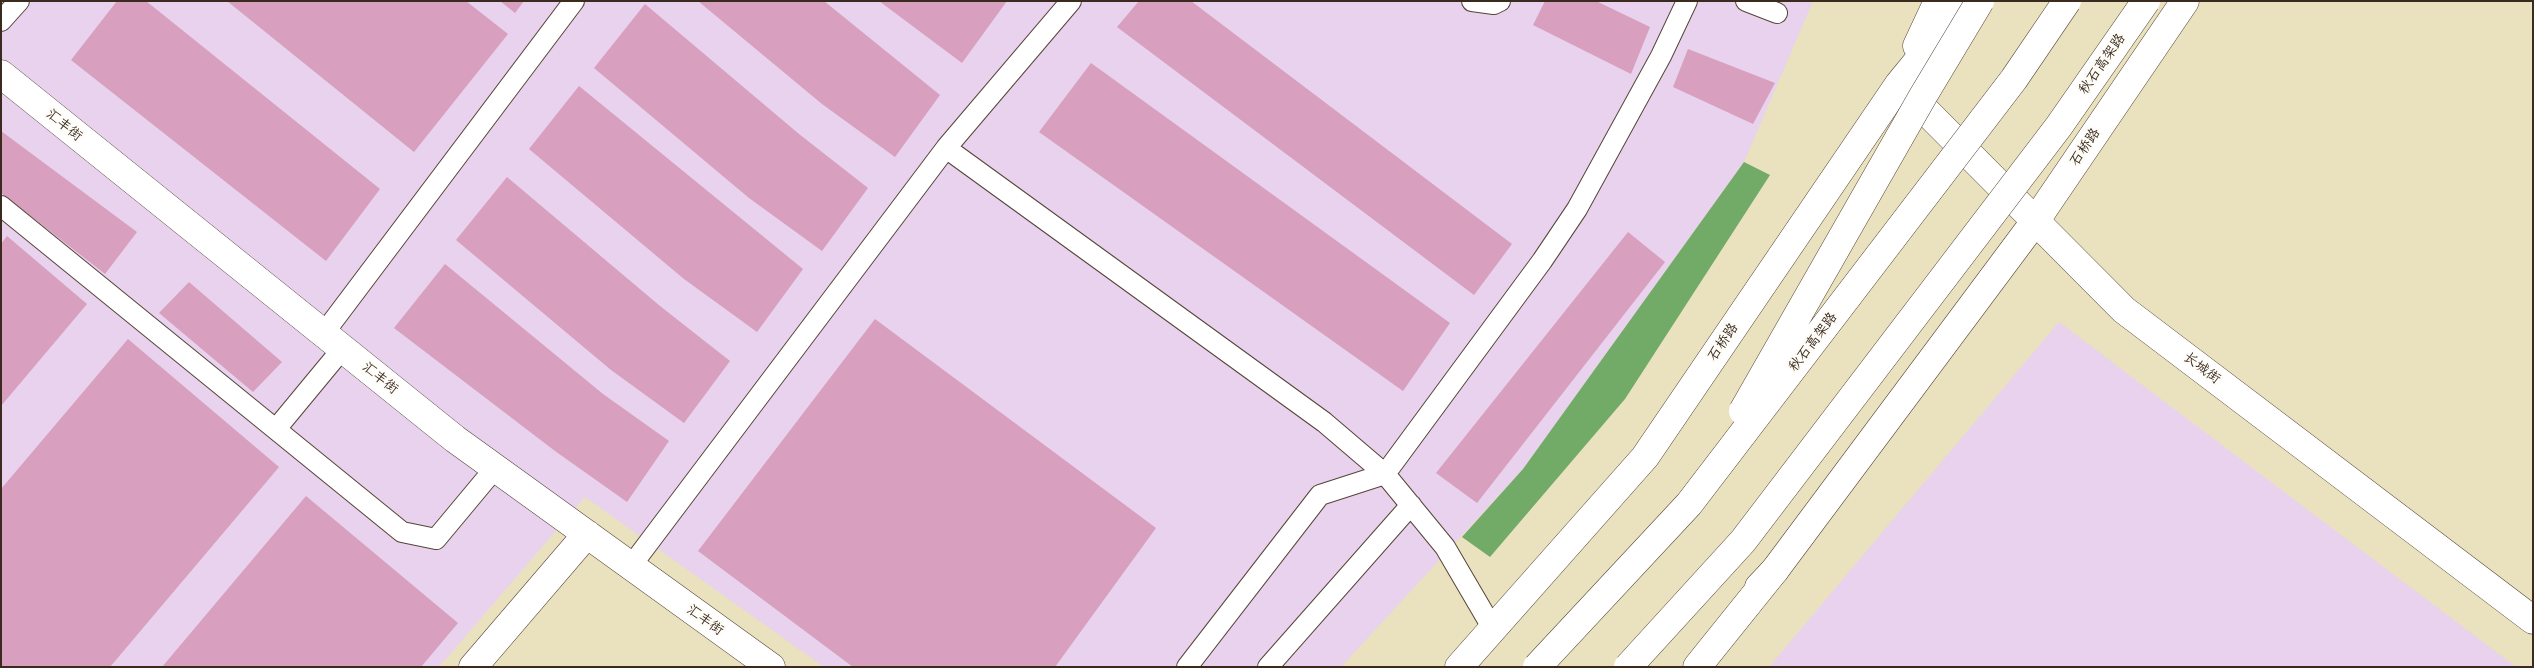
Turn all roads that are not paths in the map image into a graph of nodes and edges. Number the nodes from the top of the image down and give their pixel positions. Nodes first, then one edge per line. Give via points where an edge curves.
1 (19, 1) edge
2 (574, 1) edge
3 (1071, 1) edge
4 (1472, 1) edge
5 (1500, 1) edge
6 (1688, 1) edge
7 (1746, 1) edge
8 (1938, 1) edge
9 (1966, 1) edge
10 (1980, 1) edge
11 (2067, 1) edge
12 (2146, 1) edge
13 (2185, 1) edge
14 (1777, 13) dead end
15 (1, 21) edge
16 (1, 74) edge
17 (1899, 84) junction
18 (946, 148) junction
19 (1, 206) edge
20 (2036, 220) junction
21 (333, 341) junction
22 (276, 430) junction
23 (496, 468) junction
24 (1385, 474) junction
25 (1689, 504) junction
26 (1411, 505) junction
27 (587, 534) junction
28 (631, 566) junction
29 (1775, 570) junction
30 (2533, 620) edge
31 (1493, 629) junction
32 (473, 667) edge
33 (771, 667) edge
34 (1187, 667) edge
35 (1268, 667) edge
36 (1459, 667) edge
37 (1537, 667) edge
38 (1628, 667) edge
39 (1685, 667) edge
40 (1697, 667) edge

1 - 15 lane
2 - 21 lane
3 - 18 lane
4 - 5 lane via 1494,4
6 - 24 lane via 1577,210
7 - 14 lane
8 - 17 main road
9 - 17 main road, 石桥路
10 - 25 main road, bridge
11 - 25 main road, 秋石高架路, bridge via 2014,79
12 - 38 main road, 秋石高架路, bridge via 2059,126 1743,541
13 - 20 main road, 石桥路
16 - 21 main road, 汇丰街
17 - 20 main road, 长城街
17 - 31 main road, 石桥路 via 1645,457
18 - 24 lane via 1324,422
18 - 28 lane
19 - 22 lane
20 - 29 main road, 石桥路
20 - 30 main road, 长城街 via 2124,310
21 - 22 lane
21 - 23 main road, 汇丰街
22 - 23 lane via 402,532 436,539
23 - 27 main road, 汇丰街
24 - 26 lane
24 - 34 lane via 1320,495
25 - 37 main road, 秋石高架路, bridge
26 - 31 lane via 1445,547
26 - 35 lane
27 - 28 main road, 汇丰街
27 - 32 main road
28 - 33 main road, 汇丰街
29 - 39 main road, 石桥路
29 - 40 main road
31 - 36 main road, 石桥路

